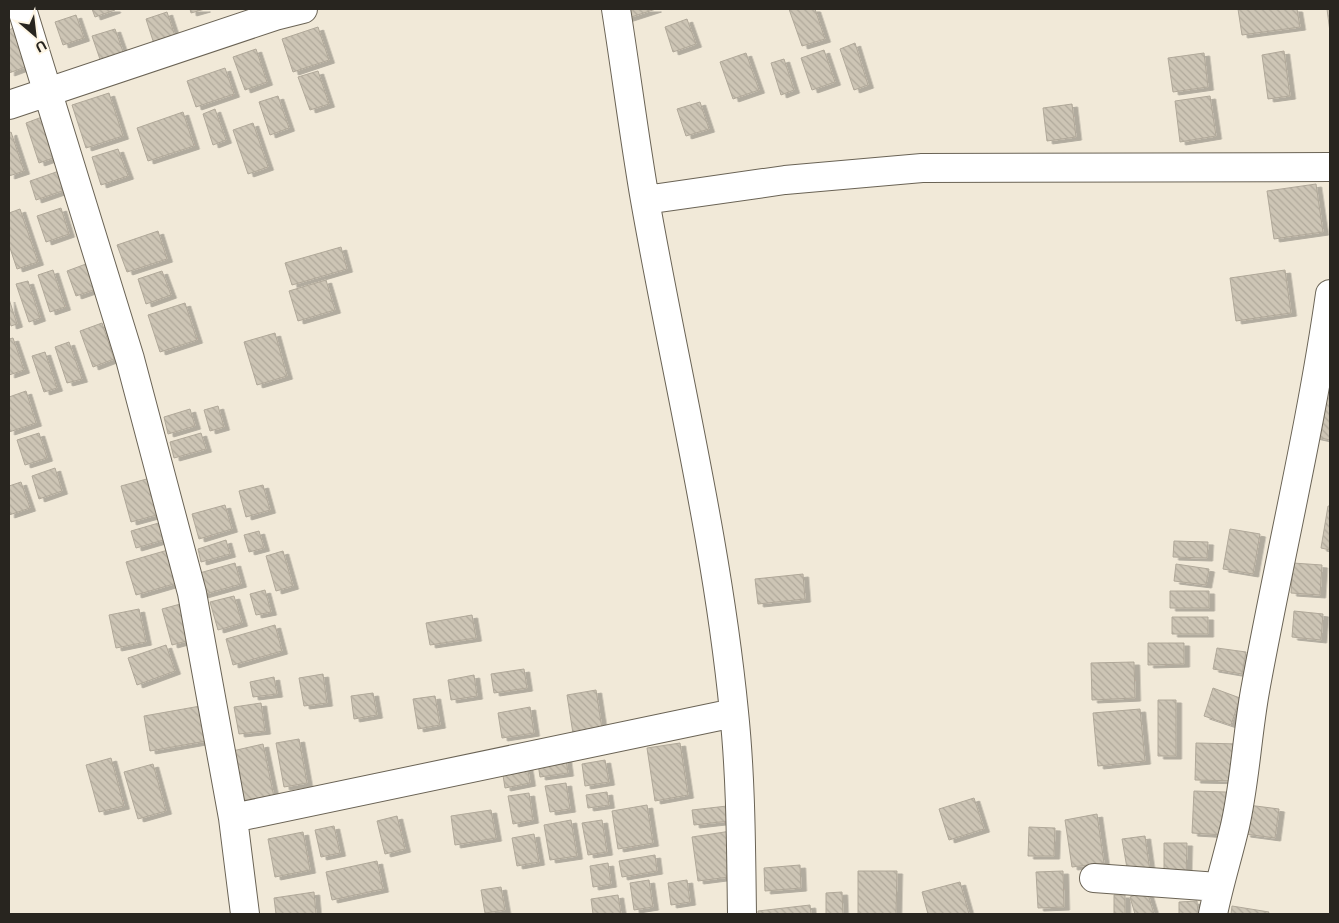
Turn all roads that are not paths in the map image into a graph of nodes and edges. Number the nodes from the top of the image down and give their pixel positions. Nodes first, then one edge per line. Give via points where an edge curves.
1 (22, 9) edge
2 (303, 9) edge
3 (616, 9) edge
4 (47, 91) junction
5 (9, 105) edge
6 (1330, 167) edge
7 (645, 200) junction
8 (1330, 294) edge
9 (734, 713) junction
10 (233, 818) junction
11 (1094, 878) dead end
12 (1218, 887) junction
13 (245, 914) edge
14 (742, 914) edge
15 (1213, 914) edge

1 - 4 street
2 - 4 street
3 - 7 street
4 - 5 street
4 - 10 street via 130,359 192,593
6 - 7 street via 922,168 785,180
7 - 9 street via 697,462 722,611
8 - 12 street via 1322,355 1254,694 1235,826
9 - 10 street
9 - 14 street
10 - 13 street
11 - 12 street
12 - 15 street

